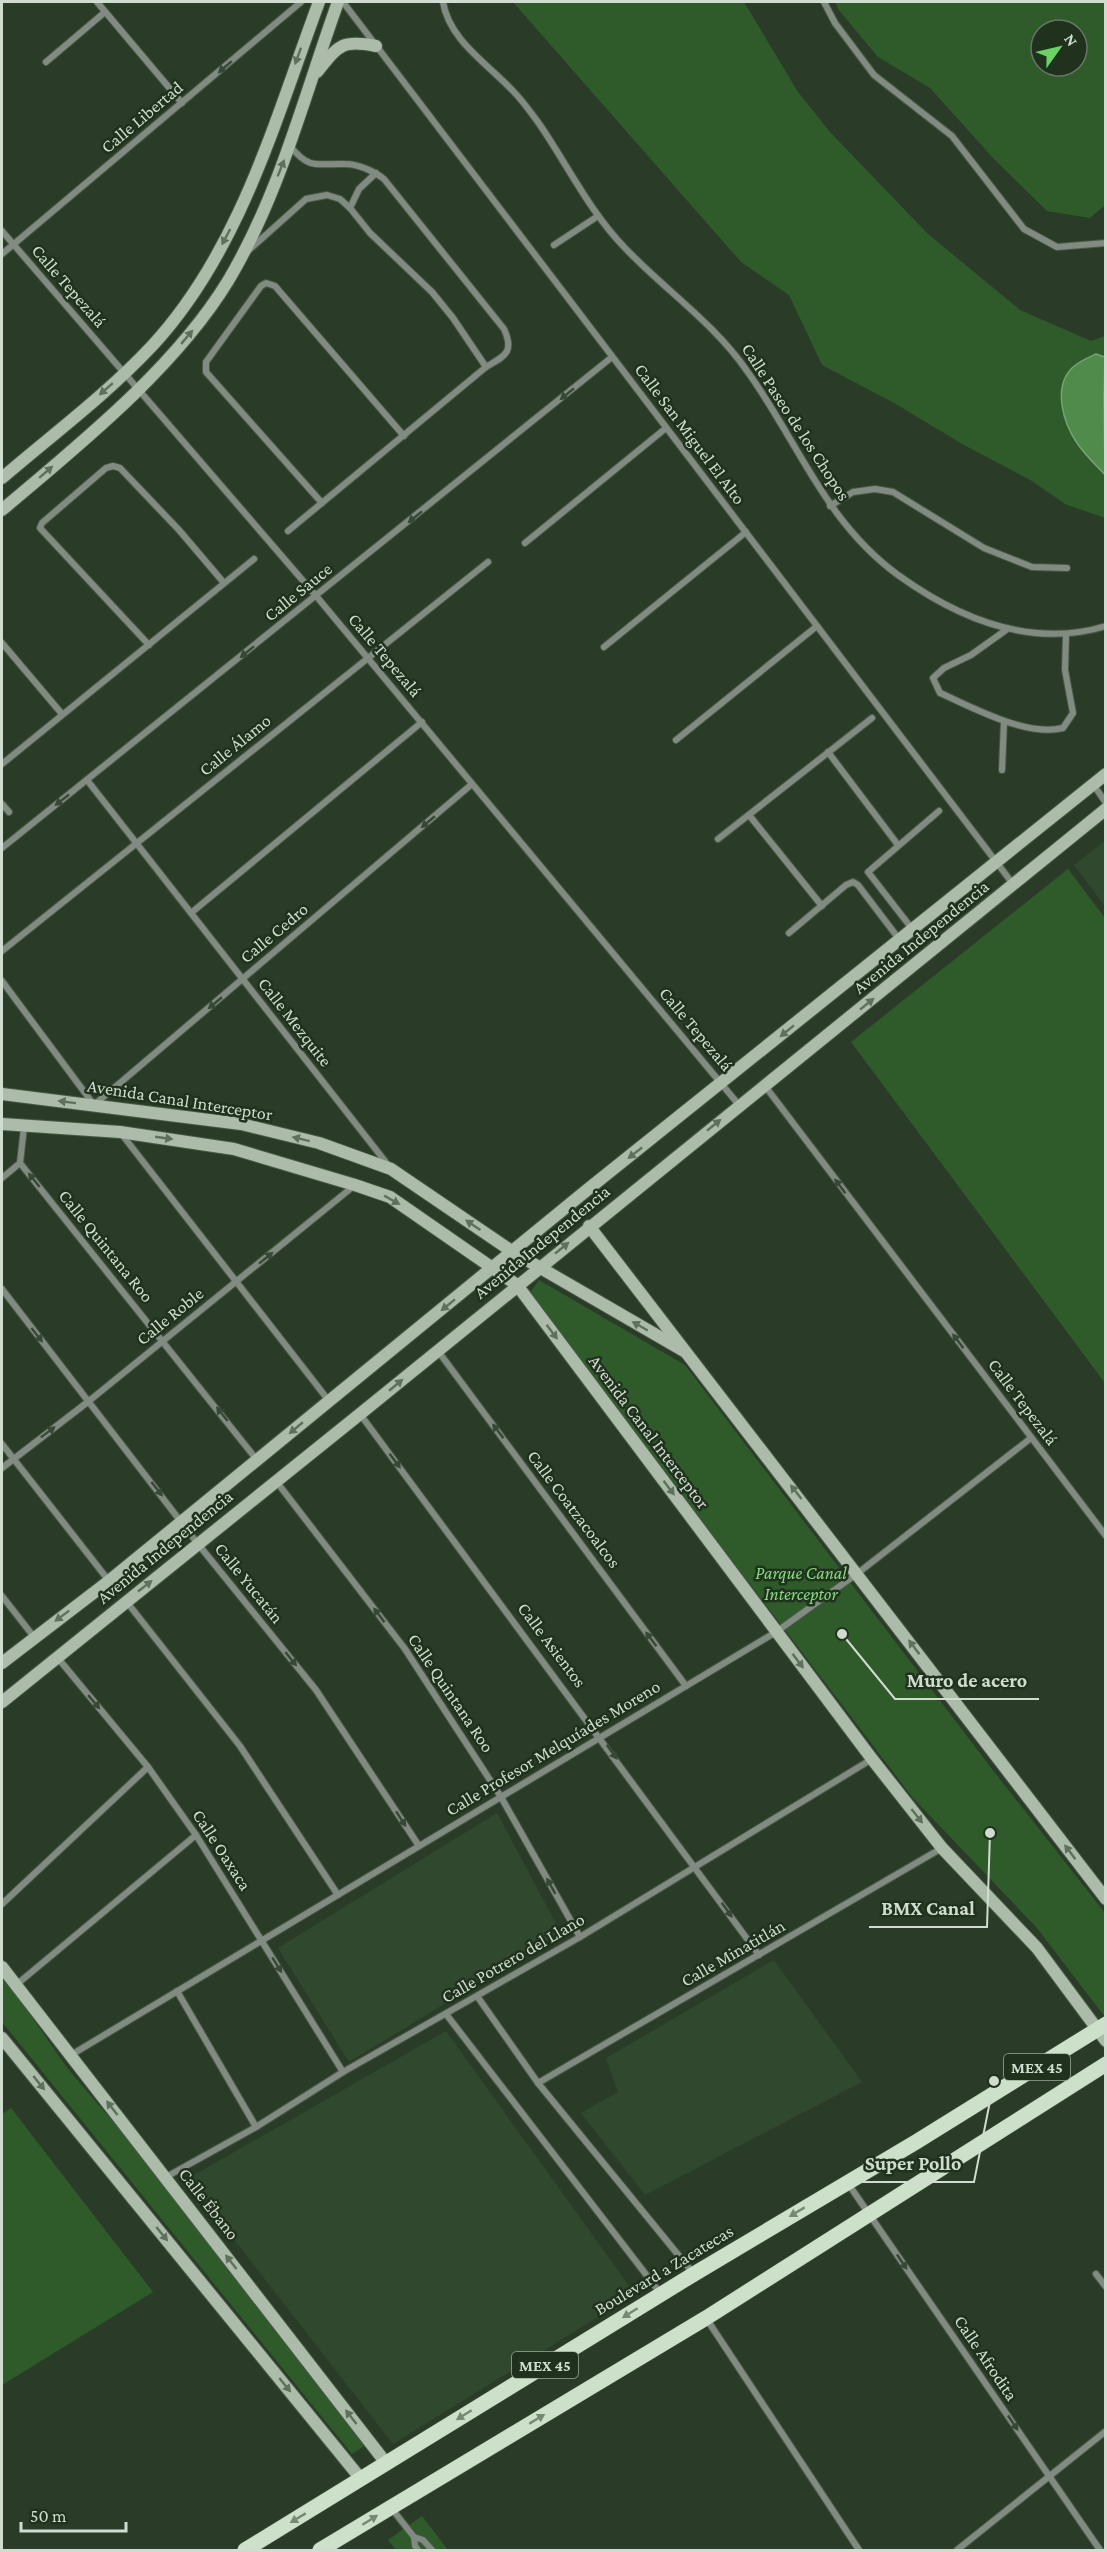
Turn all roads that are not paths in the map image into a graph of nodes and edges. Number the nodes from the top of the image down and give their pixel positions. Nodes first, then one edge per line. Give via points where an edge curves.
1 (97, 2) edge
2 (301, 2) edge
3 (319, 2) edge
4 (338, 2) edge
5 (343, 2) edge
6 (443, 2) edge
7 (824, 2) edge
8 (105, 12) junction
9 (376, 46) junction
10 (46, 62) dead end
11 (310, 80) junction
12 (182, 104) junction
13 (290, 146) junction
14 (376, 173) junction
15 (350, 208) junction
16 (598, 216) junction
17 (2, 231) edge
18 (1106, 243) edge
19 (13, 244) junction
20 (554, 245) dead end
21 (2, 254) edge
22 (240, 258) junction
23 (612, 357) junction
24 (486, 367) junction
25 (124, 374) junction
26 (138, 390) junction
27 (666, 428) junction
28 (404, 436) junction
29 (2, 478) edge
30 (322, 503) junction
31 (830, 506) junction
32 (2, 510) edge
33 (288, 531) dead end
34 (746, 532) junction
35 (525, 543) dead end
36 (254, 559) dead end
37 (488, 562) dead end
38 (1067, 568) dead end
39 (225, 583) junction
40 (317, 597) junction
41 (817, 626) junction
42 (1106, 626) edge
43 (1006, 630) junction
44 (1066, 635) junction
45 (2, 643) edge
46 (149, 645) junction
47 (604, 647) dead end
48 (368, 658) junction
49 (63, 714) junction
50 (872, 717) dead end
51 (1004, 721) junction
52 (422, 723) junction
53 (676, 741) dead end
54 (828, 752) junction
55 (2, 764) edge
56 (1002, 770) dead end
57 (1106, 774) edge
58 (87, 780) junction
59 (472, 784) junction
60 (1092, 784) junction
61 (1106, 803) edge
62 (2, 804) edge
63 (1106, 809) edge
64 (939, 811) dead end
65 (9, 812) dead end
66 (749, 815) junction
67 (718, 839) dead end
68 (136, 843) junction
69 (898, 845) junction
70 (2, 848) edge
71 (996, 862) junction
72 (1013, 884) junction
73 (822, 906) junction
74 (191, 913) junction
75 (913, 930) junction
76 (789, 933) dead end
77 (900, 940) junction
78 (2, 951) edge
79 (243, 979) junction
80 (2, 981) edge
81 (722, 1084) junction
82 (765, 1086) junction
83 (2, 1094) edge
84 (94, 1105) junction
85 (740, 1105) junction
86 (2, 1124) edge
87 (24, 1127) junction
88 (120, 1132) junction
89 (20, 1163) junction
90 (391, 1169) junction
91 (2, 1178) edge
92 (355, 1185) junction
93 (590, 1226) junction
94 (513, 1252) junction
95 (538, 1268) junction
96 (493, 1269) junction
97 (236, 1283) junction
98 (517, 1285) junction
99 (2, 1289) edge
100 (163, 1341) junction
101 (438, 1350) junction
102 (691, 1355) junction
103 (89, 1401) junction
104 (329, 1401) junction
105 (360, 1414) junction
106 (1031, 1438) junction
107 (2, 1444) edge
108 (13, 1459) junction
109 (258, 1460) junction
110 (2, 1468) edge
111 (276, 1480) junction
112 (182, 1522) junction
113 (1106, 1536) edge
114 (198, 1544) junction
115 (858, 1573) junction
116 (109, 1581) junction
117 (2, 1596) edge
118 (126, 1601) junction
119 (776, 1632) junction
120 (34, 1637) junction
121 (57, 1657) junction
122 (2, 1664) edge
123 (686, 1686) junction
124 (2, 1702) edge
125 (601, 1737) junction
126 (872, 1759) junction
127 (148, 1767) junction
128 (501, 1797) junction
129 (196, 1835) junction
130 (419, 1846) junction
131 (942, 1848) junction
132 (695, 1866) junction
133 (338, 1895) junction
134 (1106, 1899) edge
135 (2, 1904) edge
136 (580, 1937) junction
137 (262, 1940) junction
138 (759, 1954) junction
139 (2, 1967) edge
140 (16, 1985) junction
141 (177, 1991) junction
142 (477, 1996) junction
143 (446, 2014) junction
144 (1103, 2032) edge
145 (2, 2038) edge
146 (70, 2055) junction
147 (1106, 2064) edge
148 (343, 2072) junction
149 (538, 2083) junction
150 (256, 2127) junction
151 (166, 2177) junction
152 (848, 2182) junction
153 (869, 2214) junction
154 (694, 2274) junction
155 (1096, 2274) dead end
156 (1106, 2287) edge
157 (662, 2294) junction
158 (706, 2318) junction
159 (1106, 2431) edge
160 (386, 2463) junction
161 (1049, 2477) junction
162 (361, 2479) junction
163 (391, 2507) junction
164 (414, 2537) junction
165 (245, 2550) edge
166 (320, 2550) edge
167 (418, 2550) edge
168 (432, 2550) edge
169 (859, 2550) edge
170 (957, 2550) edge
171 (1100, 2550) edge

1 - 8 street
2 -> 12 street, Calle Libertad
3 -> 25 main road via 236,220 182,309
4 - 11 main road
5 - 9 street, Calle San Miguel El Alto
6 - 16 street, Calle Paseo de los Chopos via 451,26 539,124
7 - 18 street via 874,75 952,136 1024,229 1057,247
8 - 10 street
8 - 12 street
9 - 11 main road via 349,42 341,45
9 - 23 street, Calle San Miguel El Alto
11 - 13 main road
12 - 19 street, Calle Libertad
13 - 14 street via 308,163 348,164
22 -> 13 main road via 260,222
14 - 15 street via 359,189
14 - 24 street via 504,329 509,340 507,353
15 - 22 street via 327,195 306,199
15 - 24 street via 370,233 432,292
16 - 20 street
16 - 31 street, Calle Paseo de los Chopos via 624,247 723,339 748,372
17 - 19 street, Calle Tepezalá
19 - 21 street, Calle Libertad
19 - 25 street, Calle Tepezalá
26 -> 22 main road via 200,321
23 - 27 street, Calle San Miguel El Alto
23 -> 40 street, Calle Sauce
24 - 28 street
25 - 26 street, Calle Tepezalá
25 -> 29 main road
32 -> 26 main road
26 - 40 street, Calle Tepezalá
27 - 34 street, Calle San Miguel El Alto
27 - 35 street
28 - 30 street
28 - 30 street via 275,286 261,286 206,362 206,372
30 - 33 street
31 - 38 street via 853,492 893,492 984,548 1032,567
31 - 43 street, Calle Paseo de los Chopos via 865,546 896,573 957,610
34 - 41 street, Calle San Miguel El Alto
34 - 47 street
36 - 39 street
37 - 48 street, Calle Álamo
39 - 46 street
39 - 46 street via 120,468 106,468 40,528
40 - 48 street, Calle Tepezalá
40 -> 58 street, Calle Sauce
41 - 53 street
41 - 71 street, Calle San Miguel El Alto
42 - 44 street, Calle Paseo de los Chopos
43 - 44 street, Calle Paseo de los Chopos
43 - 51 street via 933,678 940,693
44 - 51 street via 1065,670 1073,713 1063,728 1052,731
45 - 49 street
46 - 49 street
48 - 52 street, Calle Tepezalá
48 - 68 street, Calle Álamo
49 - 55 street
50 - 54 street
51 - 56 street
52 - 59 street, Calle Tepezalá
52 - 74 street
54 - 66 street
54 - 69 street
57 - 60 main road, Avenida Independencia
58 - 68 street, Calle Mezquite
58 -> 70 street, Calle Sauce
59 -> 79 street, Calle Cedro
59 - 81 street, Calle Tepezalá
60 - 61 street
60 - 71 main road, Avenida Independencia
62 - 65 street
63 - 72 main road, Avenida Independencia
64 - 69 street
66 - 67 street
66 - 73 street
68 - 74 street, Calle Mezquite
68 - 78 street, Calle Álamo
69 - 75 street via 868,872
71 - 72 street, Calle San Miguel El Alto
71 - 75 main road, Avenida Independencia
82 -> 72 main road, Avenida Independencia
73 - 76 street
73 - 77 street via 853,882
74 - 79 street, Calle Mezquite
75 - 77 main road, Avenida Independencia
77 -> 81 main road, Avenida Independencia
79 -> 84 street, Calle Cedro
79 - 90 street, Calle Mezquite
80 - 84 street
81 - 85 street, Calle Tepezalá
81 -> 94 main road, Avenida Independencia
82 - 85 main road, Avenida Independencia
106 -> 82 street, Calle Tepezalá
84 -> 83 main road, Avenida Canal Interceptor
90 -> 84 main road, Avenida Canal Interceptor via 319,1143 241,1124
93 -> 85 main road, Avenida Independencia
86 - 87 main road, Avenida Canal Interceptor
87 - 88 main road, Avenida Canal Interceptor
87 - 89 street
88 -> 92 main road, Avenida Canal Interceptor via 234,1149
88 - 97 street
89 - 91 street
100 -> 89 street, Calle Quintana Roo
94 -> 90 main road, Avenida Canal Interceptor
92 -> 96 main road, Avenida Canal Interceptor via 390,1197
97 -> 92 street, Calle Roble
95 -> 93 main road, Avenida Independencia
93 - 102 main road
94 - 95 main road, Avenida Canal Interceptor
94 - 96 main road, Avenida Independencia
95 - 98 main road, Avenida Independencia
102 -> 95 main road, Avenida Canal Interceptor
96 - 98 main road, Avenida Canal Interceptor
96 -> 104 main road, Avenida Independencia
97 - 100 street, Calle Roble
97 - 104 street
98 - 101 main road, Avenida Independencia
98 -> 119 main road, Avenida Canal Interceptor
99 -> 103 street, Calle Yucatán
100 - 103 street, Calle Roble
109 -> 100 street, Calle Quintana Roo
105 -> 101 main road, Avenida Independencia
123 -> 101 street, Calle Coatzacoalcos
115 -> 102 main road, Avenida Canal Interceptor
108 -> 103 street, Calle Roble
103 -> 112 street, Calle Yucatán
104 -> 109 main road, Avenida Independencia
105 - 111 main road, Avenida Independencia
105 -> 125 street, Calle Asientos
106 - 113 street, Calle Tepezalá
106 - 115 street, Calle Profesor Melquíades Moreno
107 - 108 street
108 - 110 street, Calle Roble
108 - 116 street
109 - 112 main road, Avenida Independencia
111 - 114 main road, Avenida Independencia
128 -> 111 street, Calle Quintana Roo via 405,1649
112 - 114 street, Calle Yucatán
112 - 116 main road, Avenida Independencia
118 -> 114 main road, Avenida Independencia
114 -> 130 street, Calle Yucatán via 316,1690
115 - 119 street, Calle Profesor Melquíades Moreno
134 -> 115 main road, Avenida Canal Interceptor
116 -> 120 main road, Avenida Independencia
117 - 120 street
118 - 121 main road, Avenida Independencia
118 - 133 street via 240,1746
119 - 123 street, Calle Profesor Melquíades Moreno
119 -> 126 main road, Avenida Canal Interceptor
120 - 122 main road, Avenida Independencia
121 - 124 main road, Avenida Independencia
121 -> 127 street, Calle Oaxaca
123 - 125 street, Calle Profesor Melquíades Moreno
125 - 128 street, Calle Profesor Melquíades Moreno
125 -> 132 street, Calle Asientos
126 -> 131 main road, Avenida Canal Interceptor
126 - 132 street, Calle Potrero del Llano
127 - 129 street, Calle Oaxaca
127 - 135 street
128 - 130 street, Calle Profesor Melquíades Moreno
136 -> 128 street, Calle Quintana Roo
129 - 137 street, Calle Oaxaca
129 - 140 street
130 - 133 street, Calle Profesor Melquíades Moreno
131 - 138 street, Calle Minatitlán
131 - 144 main road, Avenida Canal Interceptor via 1037,1948
132 - 136 street, Calle Potrero del Llano
132 -> 138 street, Calle Asientos
133 - 137 street, Calle Profesor Melquíades Moreno
136 - 142 street, Calle Potrero del Llano
137 - 141 street, Calle Profesor Melquíades Moreno
137 -> 148 street, Calle Oaxaca
138 - 149 street, Calle Minatitlán
139 - 140 main road, Calle Ébano
140 - 146 main road, Calle Ébano
141 - 146 street, Calle Profesor Melquíades Moreno
141 - 150 street
142 - 143 street, Calle Potrero del Llano
142 - 149 street
143 - 148 street, Calle Potrero del Llano
143 - 157 street
144 - 152 main road, Boulevard a Zacatecas / MEX 45
145 -> 162 main road
151 -> 146 main road, Calle Ébano
147 - 153 main road, MEX 45
148 - 150 street, Calle Potrero del Llano
149 - 154 street
150 - 151 street, Calle Potrero del Llano
160 -> 151 main road, Calle Ébano
152 - 153 street, Calle Afrodita
152 -> 154 main road, Boulevard a Zacatecas / MEX 45
153 - 158 main road, MEX 45
153 -> 161 street, Calle Afrodita
154 - 157 main road, Boulevard a Zacatecas / MEX 45
155 - 156 street
157 -> 160 main road, Boulevard a Zacatecas / MEX 45
163 -> 158 main road, MEX 45
158 - 169 street
159 - 161 street
160 - 162 main road, Boulevard a Zacatecas / MEX 45
161 - 170 street
161 - 171 street, Calle Afrodita
162 -> 165 main road, Boulevard a Zacatecas / MEX 45
163 - 164 street
166 -> 163 main road, MEX 45
164 - 167 street
164 - 168 street

